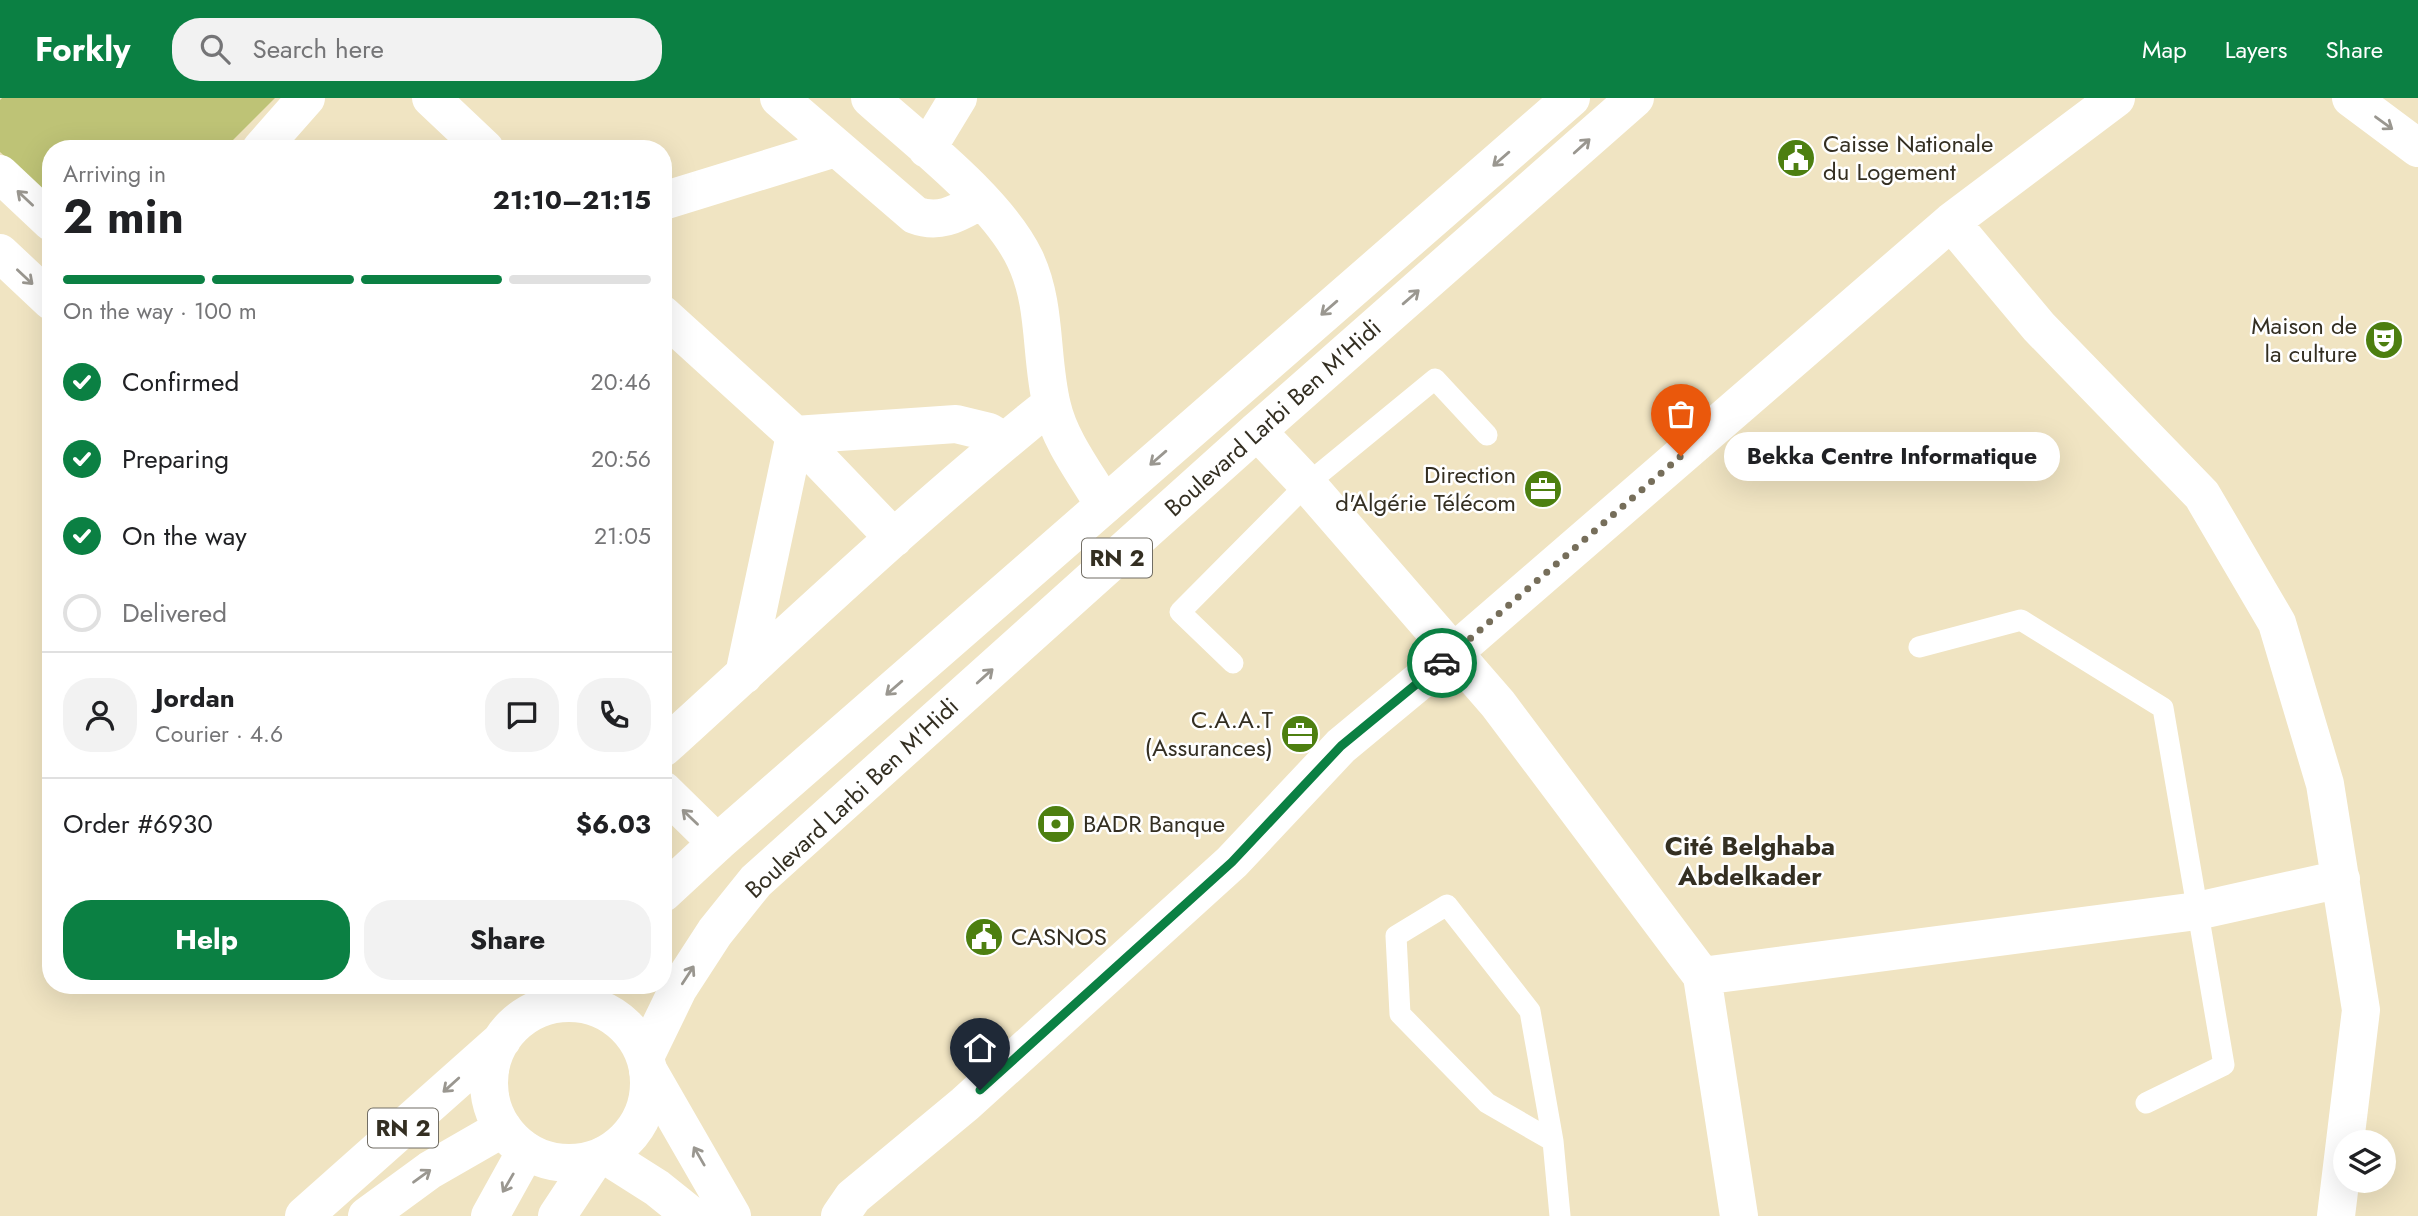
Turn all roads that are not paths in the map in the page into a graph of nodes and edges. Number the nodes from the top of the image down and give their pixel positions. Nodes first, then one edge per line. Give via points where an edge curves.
1 (306, 98) edge
2 (431, 98) edge
3 (779, 98) edge
4 (870, 98) edge
5 (958, 98) edge
6 (1571, 98) edge
7 (1635, 98) edge
8 (2116, 98) edge
9 (2351, 98) edge
10 (269, 140) edge
11 (475, 140) edge
12 (835, 148) junction
13 (2418, 148) edge
14 (927, 149) junction
15 (0, 174) edge
16 (672, 198) edge
17 (981, 200) junction
18 (42, 214) edge
19 (1951, 222) junction
20 (0, 253) edge
21 (42, 293) edge
22 (672, 323) edge
23 (1051, 404) junction
24 (1257, 432) junction
25 (795, 435) junction
26 (1487, 435) dead end
27 (1004, 442) junction
28 (1307, 484) junction
29 (1104, 505) junction
30 (894, 538) junction
31 (1919, 647) dead end
32 (1452, 654) junction
33 (1233, 663) dead end
34 (744, 674) junction
35 (672, 740) edge
36 (672, 799) edge
37 (718, 843) junction
38 (672, 876) edge
39 (2341, 880) junction
40 (756, 881) junction
41 (2197, 911) junction
42 (1702, 976) junction
43 (549, 998) edge
44 (502, 1040) junction
45 (647, 1063) junction
46 (2146, 1103) dead end
47 (515, 1140) junction
48 (1553, 1141) junction
49 (600, 1157) junction
50 (304, 1216) edge
51 (367, 1216) edge
52 (490, 1216) edge
53 (557, 1216) edge
54 (692, 1216) edge
55 (732, 1216) edge
56 (840, 1216) edge
57 (1560, 1216) edge
58 (1739, 1216) edge
59 (2336, 1216) edge

1 - 10 street
2 - 11 street
3 - 12 street
4 - 14 street
5 - 14 street
6 -> 29 street, Boulevard Larbi Ben M'Hidi / RN 2
24 -> 7 street, Boulevard Larbi Ben M'Hidi / RN 2
8 - 19 street
9 -> 13 street
12 - 16 street
12 - 17 street via 925,219 948,217
14 - 17 street
18 -> 15 street
17 - 23 street via 1026,259 1037,292
19 - 32 street
19 - 39 street via 2039,327 2202,495 2277,623 2325,784
20 -> 21 street
22 - 25 street
23 - 27 street
23 - 29 street via 1058,426
24 - 28 street
40 -> 24 street, Boulevard Larbi Ben M'Hidi / RN 2
25 - 27 street via 956,424 989,432
25 - 30 street
25 - 34 street
26 - 28 lane via 1435,379
27 - 30 street
28 - 32 street
28 - 33 lane via 1180,612
29 -> 37 street, Boulevard Larbi Ben M'Hidi / RN 2
30 - 34 street
31 - 41 lane via 2021,620 2164,708
32 - 42 street via 1498,705
32 - 56 street via 1341,746 1232,862 965,1104 853,1197
34 - 35 street
37 -> 36 street
37 - 38 street, Boulevard Larbi Ben M'Hidi / RN 2
37 - 40 street
39 - 41 street
39 - 59 street via 2361,1010
45 -> 40 street, Boulevard Larbi Ben M'Hidi / RN 2 via 678,989
41 - 42 street
41 - 46 lane via 2224,1065
42 - 58 street
43 - 44 street
43 - 45 street via 588,1005 613,1016 632,1034
44 - 47 street via 492,1060 489,1084 492,1107
44 -> 50 street, RN 2
45 - 49 street via 649,1090 636,1128
55 -> 45 street
47 - 49 street via 548,1160 571,1163
51 -> 47 street, RN 2 via 430,1170
47 -> 52 street
48 - 48 lane via 1530,1011 1447,905 1396,936 1400,1014 1487,1103
48 - 57 lane
49 - 53 street
49 - 54 street via 657,1188

